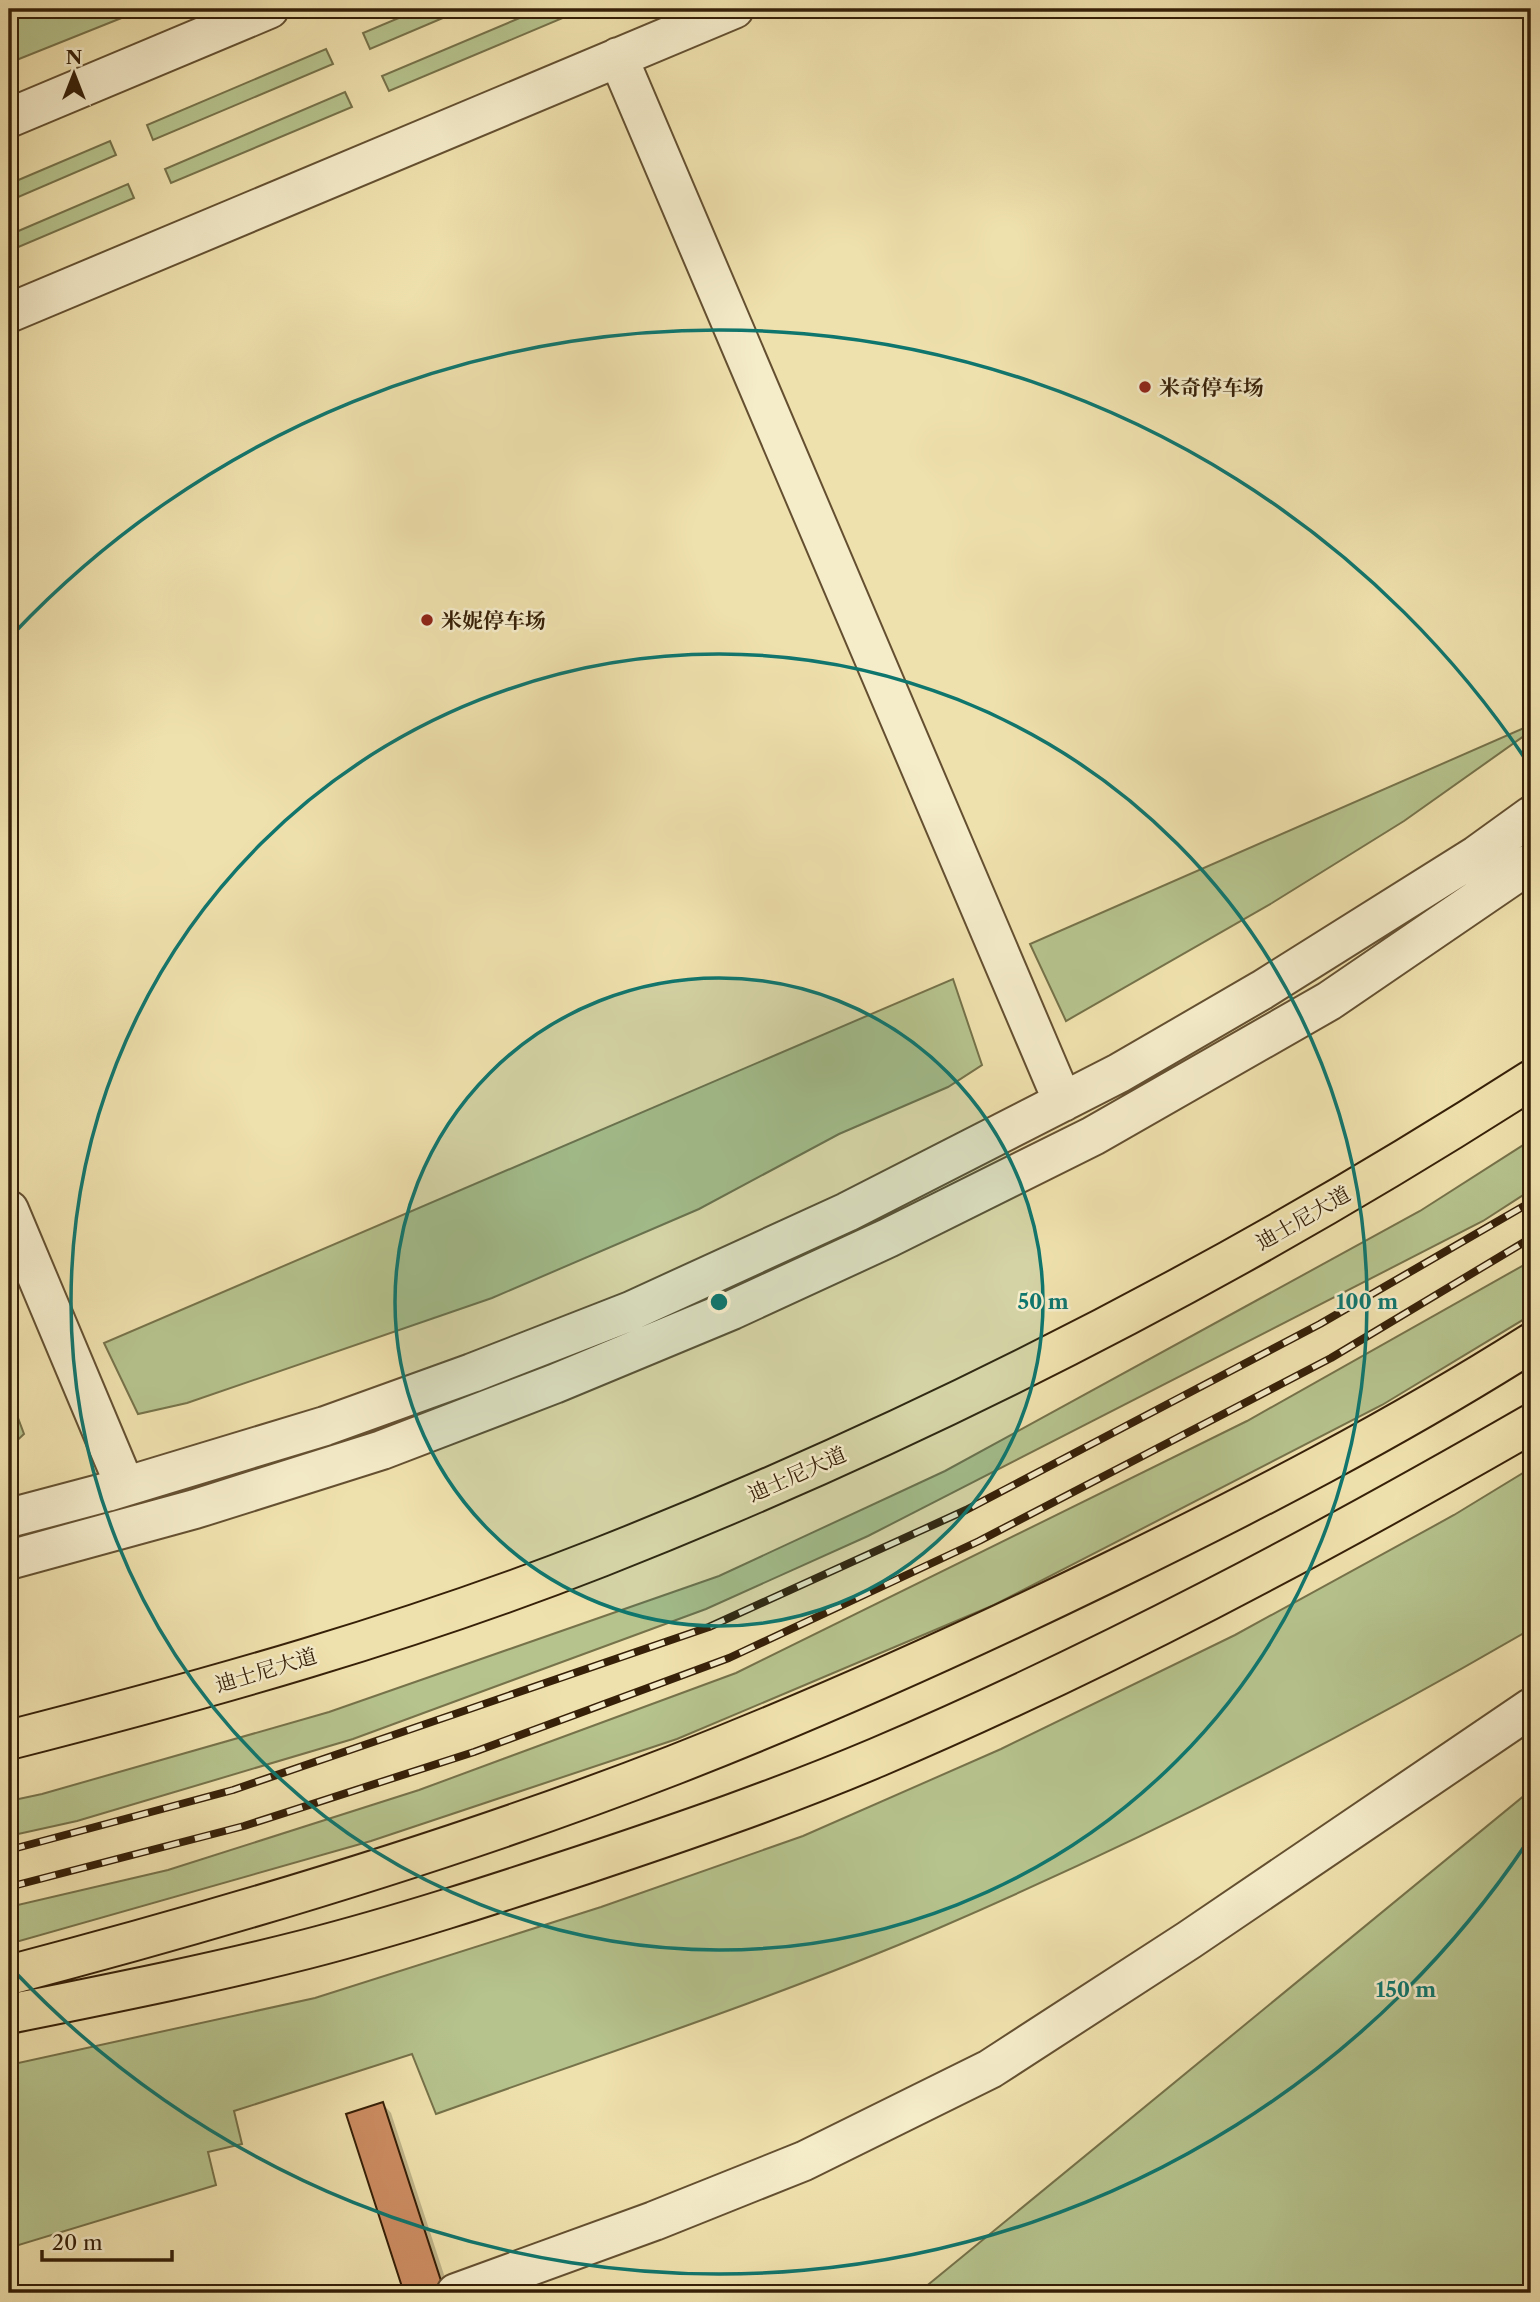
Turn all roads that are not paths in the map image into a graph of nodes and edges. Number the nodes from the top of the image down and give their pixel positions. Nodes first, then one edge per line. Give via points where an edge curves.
1 (269, 9) edge
2 (734, 9) edge
3 (618, 57) junction
4 (9, 118) edge
5 (9, 313) edge
6 (1531, 816) edge
7 (1531, 863) edge
8 (1531, 1080) edge
9 (1063, 1102) junction
10 (9, 1210) edge
11 (1531, 1343) edge
12 (1531, 1423) edge
13 (125, 1486) junction
14 (9, 1518) edge
15 (9, 1560) edge
16 (225, 1674) junction
17 (1531, 1708) edge
18 (9, 1717) edge
19 (9, 1740) edge
20 (308, 1948) junction
21 (9, 1975) edge
22 (9, 2014) edge
23 (9, 2032) edge
24 (456, 2293) edge

1 - 4 street
2 - 3 street
3 - 5 street
3 - 9 street
6 - 9 street via 1262,990
7 - 15 street via 1329,1001 1093,1136 744,1304 383,1450 195,1509
8 - 16 highway, 迪士尼大道 via 1291,1227 1118,1320 772,1487 413,1625
9 - 13 street via 847,1212 631,1311 325,1426
10 - 13 street
11 - 21 highway via 1359,1444 1189,1534 848,1694 502,1827 290,1896
12 - 20 highway via 1220,1596 1049,1681 875,1758 694,1828
13 - 14 street
16 - 18 highway
16 - 19 highway, 迪士尼大道
17 - 24 street via 990,2069 804,2161
20 - 22 highway
20 - 23 highway

